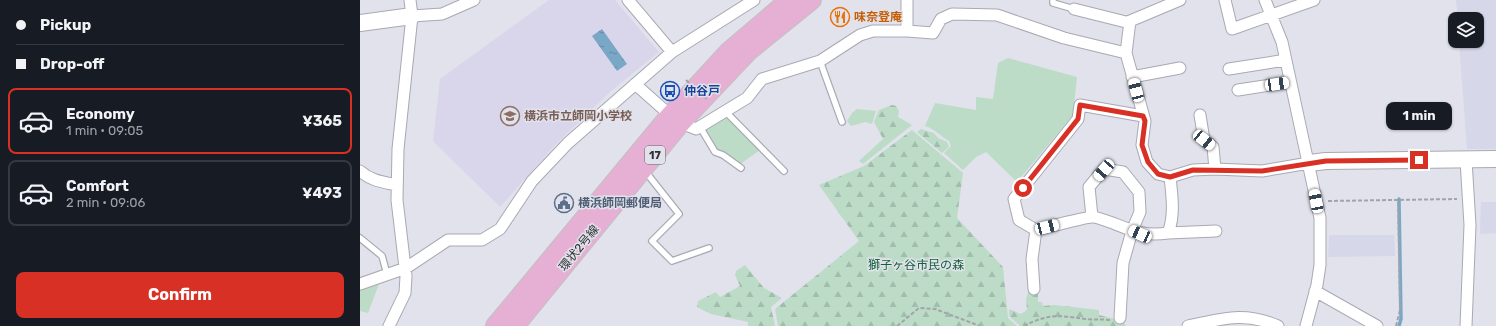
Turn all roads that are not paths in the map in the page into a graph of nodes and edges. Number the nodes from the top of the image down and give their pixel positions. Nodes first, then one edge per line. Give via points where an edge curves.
1 (410, 0) edge
2 (474, 0) edge
3 (628, 0) edge
4 (754, 0) edge
5 (789, 0) edge
6 (812, 0) edge
7 (908, 0) edge
8 (1053, 0) edge
9 (1180, 0) edge
10 (1225, 0) edge
11 (1265, 0) edge
12 (1314, 0) edge
13 (1074, 9) joint
14 (412, 16) junction
15 (1271, 16) junction
16 (360, 23) edge
17 (1130, 23) junction
18 (907, 31) junction
19 (672, 52) junction
20 (1126, 54) junction
21 (1286, 60) junction
22 (820, 61) junction
23 (1180, 68) dead end
24 (1229, 69) dead end
25 (1132, 77) junction
26 (1290, 82) junction
27 (635, 84) junction
28 (1238, 90) dead end
29 (725, 112) junction
30 (1200, 115) dead end
31 (1143, 116) junction
32 (675, 119) junction
33 (842, 122) dead end
34 (700, 127) junction
35 (1496, 159) edge
36 (1466, 160) junction
37 (1309, 163) junction
38 (741, 168) dead end
39 (644, 169) junction
40 (1215, 169) junction
41 (360, 171) edge
42 (784, 171) dead end
43 (1170, 177) junction
44 (397, 185) junction
45 (1092, 217) junction
46 (1036, 230) junction
47 (1132, 231) junction
48 (1216, 231) dead end
49 (1168, 233) junction
50 (360, 238) edge
51 (710, 248) dead end
52 (406, 268) junction
53 (387, 274) junction
54 (360, 284) edge
55 (1034, 289) dead end
56 (1315, 291) junction
57 (1120, 318) road end
58 (388, 326) edge
59 (495, 326) edge
60 (515, 326) edge
61 (1188, 326) edge
62 (1278, 326) edge
63 (1306, 326) edge
64 (1377, 326) edge
65 (1466, 326) edge

1 - 14 street
2 - 14 street via 442,14
3 - 19 street
4 - 19 street
5 - 32 main road, 環状2号線 / 17 via 729,51
6 - 32 main road, 環状2号線 / 17 via 749,51
7 - 18 street
8 - 13 lane via 1053,3
9 - 17 street via 1130,20
10 - 15 street via 1232,29
11 - 15 street
12 - 15 street
13 - 17 street
14 - 16 street
14 - 44 street via 398,149
15 - 21 street via 1282,42
17 - 20 street
18 - 20 street via 933,33 941,19 952,14 997,15 1064,38
18 - 22 street via 873,31 860,36
19 - 27 street
20 - 25 street
21 - 24 street
21 - 26 street
22 - 29 street via 762,79 747,98
22 - 33 lane
23 - 25 street
25 - 31 street
26 - 28 street
26 - 37 street
27 - 32 street
27 - 52 street via 568,143 532,181 500,229 482,240 448,240
29 - 34 street
29 - 42 lane
30 - 40 street via 1204,140 1213,147
31 - 43 street via 1145,121 1142,145 1148,162 1158,174
31 - 46 street via 1080,105 1078,119 1014,199 1019,220
32 - 34 street via 696,129
32 - 39 main road, 環状2号線 / 17
32 - 59 main road, 環状2号線 / 17
34 - 38 lane via 715,152
35 - 36 street
36 - 37 street
36 - 65 street via 1470,225
37 - 40 street via 1262,171
37 - 56 street via 1320,218 1320,265
39 - 51 lane via 679,214 652,240 672,261
39 - 60 main road, 環状2号線 / 17
40 - 43 street via 1193,170
41 - 44 street via 377,181
43 - 49 street via 1172,204 1171,227
44 - 52 street
45 - 46 street
45 - 47 street
45 - 47 street via 1089,187 1104,170 1124,172 1139,192 1140,212
46 - 55 street via 1032,259
47 - 49 street via 1150,235
47 - 57 street via 1123,262
48 - 49 street
50 - 53 lane via 382,256
52 - 53 street
52 - 58 street via 405,293
53 - 54 street
56 - 63 street
56 - 64 street
61 - 62 street via 1236,316

